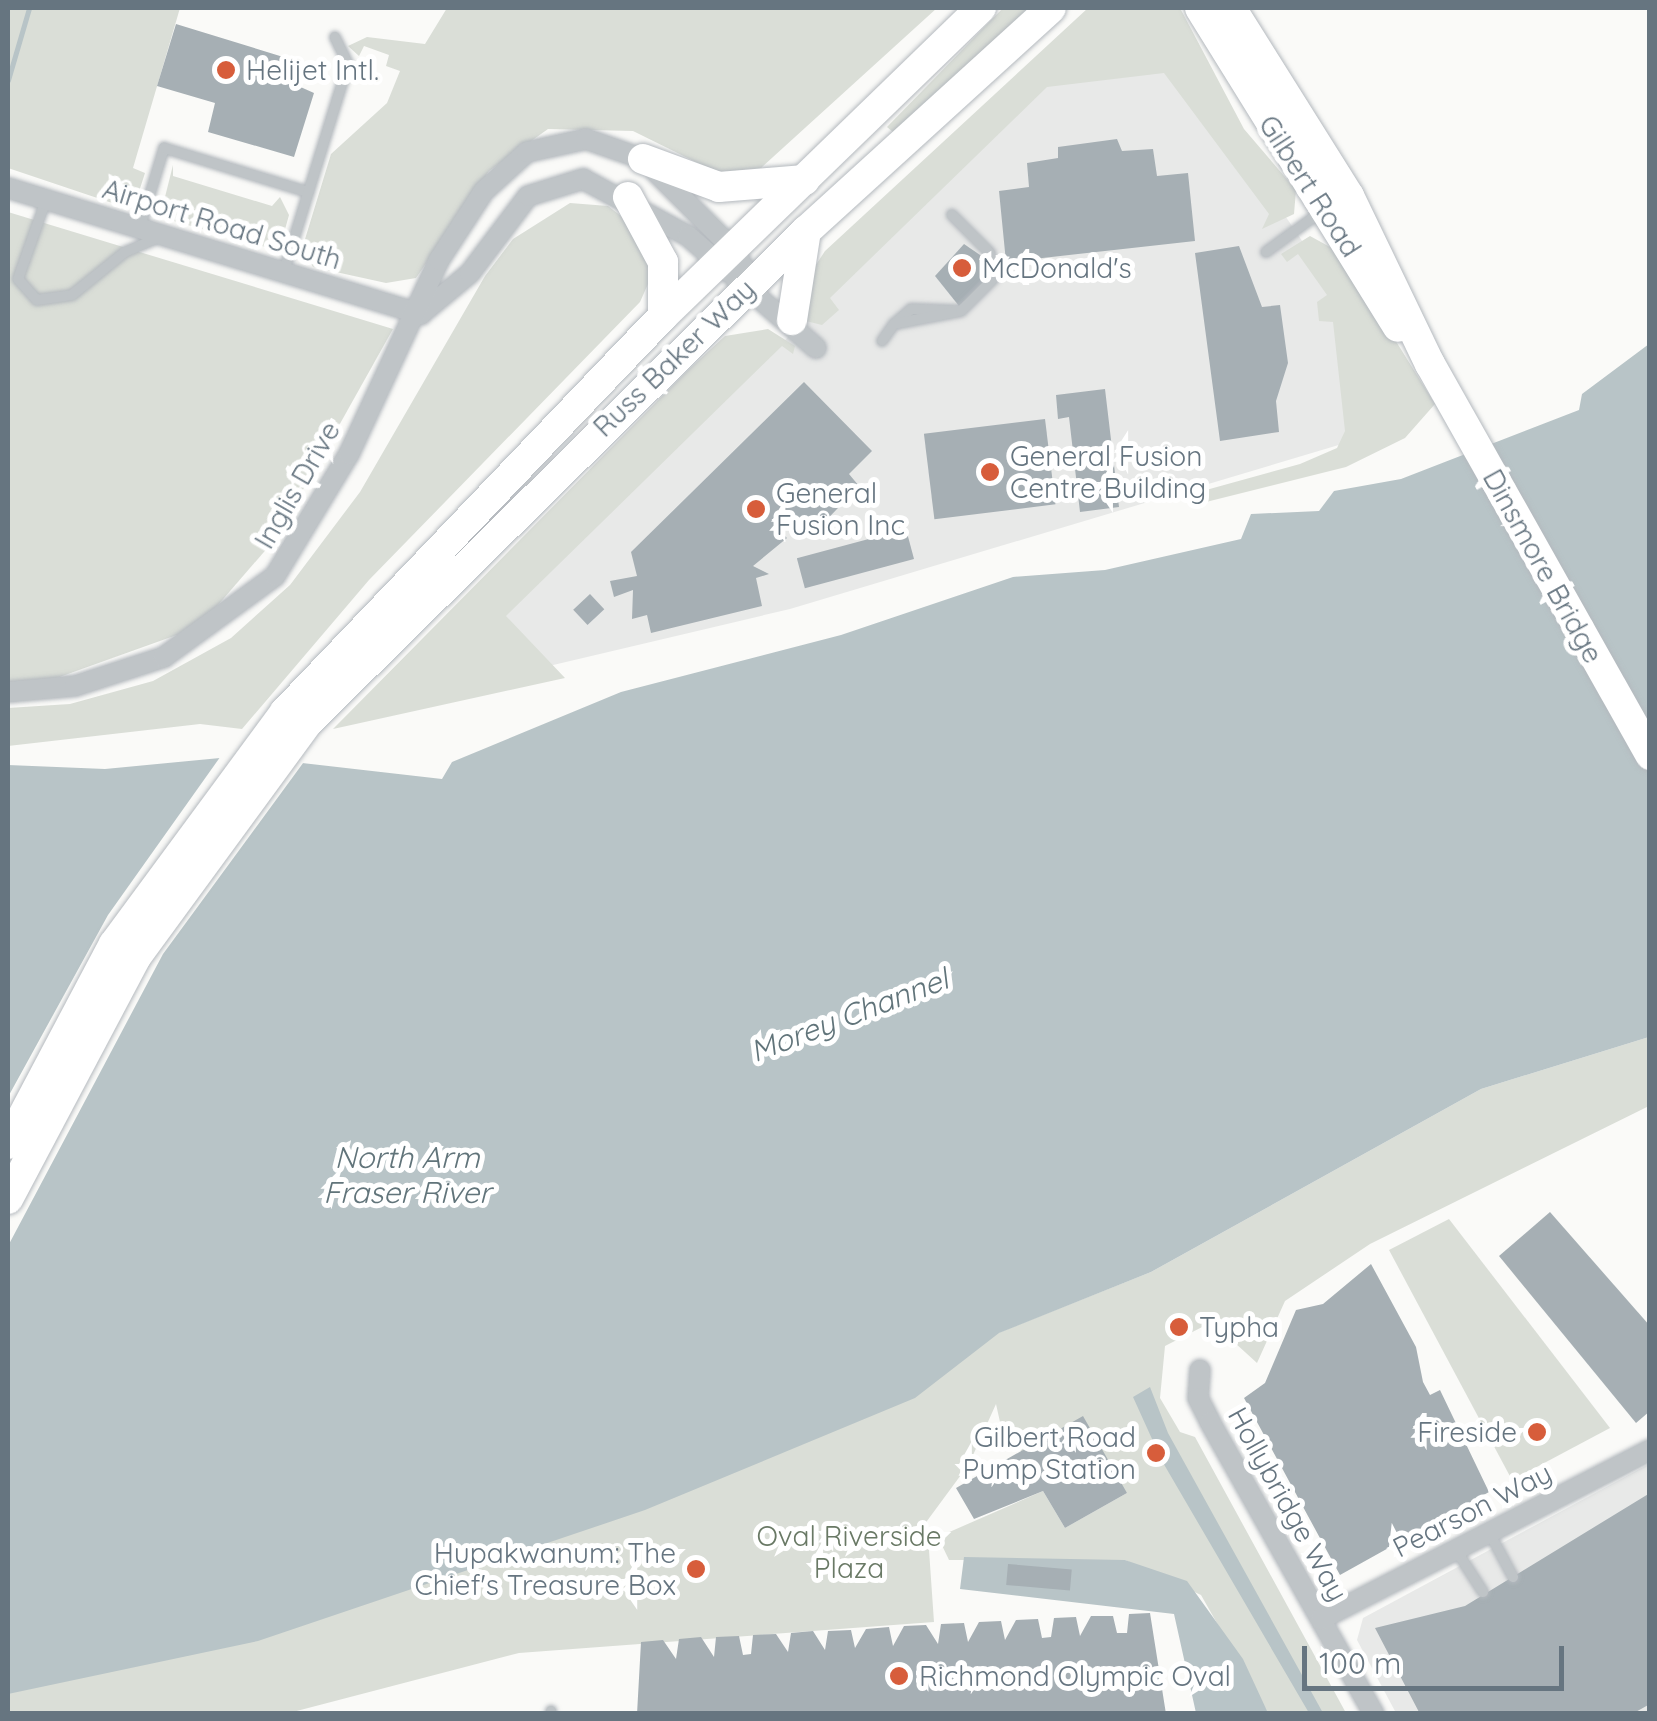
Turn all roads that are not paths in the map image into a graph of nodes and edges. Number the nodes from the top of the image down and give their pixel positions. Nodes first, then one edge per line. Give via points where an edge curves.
1 (981, 8) edge
2 (1051, 8) edge
3 (1200, 8) edge
4 (1231, 8) edge
5 (1247, 8) edge
6 (335, 37) dead end
7 (1256, 48) junction
8 (642, 158) junction
9 (805, 180) junction
10 (8, 188) edge
11 (308, 192) junction
12 (628, 197) junction
13 (46, 199) junction
14 (1323, 211) junction
15 (952, 215) dead end
16 (139, 228) junction
17 (806, 231) junction
18 (165, 236) junction
19 (1266, 252) dead end
20 (727, 260) junction
21 (284, 272) junction
22 (752, 284) junction
23 (421, 314) junction
24 (663, 316) junction
25 (792, 320) junction
26 (882, 341) dead end
27 (816, 348) dead end
28 (1432, 368) junction
29 (8, 692) edge
30 (297, 717) junction
31 (1650, 755) edge
32 (8, 1144) edge
33 (8, 1199) edge
34 (1200, 1370) dead end
35 (1650, 1450) edge
36 (1489, 1532) junction
37 (1456, 1549) junction
38 (1513, 1577) dead end
39 (1483, 1592) dead end
40 (1321, 1619) junction
41 (1374, 1714) edge

1 - 9 main road, Russ Baker Way
2 - 17 main road, Russ Baker Way
3 - 14 main road, Gilbert Road
4 - 7 main road, Gilbert Road
5 - 7 main road
6 - 11 lane via 348,64
7 - 28 main road, Gilbert Road via 1394,276
8 - 9 main road via 719,188
8 - 20 street, Inglis Drive
8 - 23 street, Inglis Drive via 586,139 528,152 470,208
9 - 20 main road, Russ Baker Way
10 - 13 street, Airport Road South
11 - 16 lane via 164,148
11 - 21 lane
12 - 20 street, Inglis Drive
12 - 23 street, Inglis Drive via 583,179 544,185 508,217 470,274
12 - 24 main road via 663,262
13 - 16 street, Airport Road South
13 - 18 lane via 18,278 37,300 72,295 125,252
14 - 19 lane
14 - 28 main road, Gilbert Road
15 - 26 lane via 992,258 992,279 961,311 911,309
16 - 18 street, Airport Road South
17 - 22 main road, Russ Baker Way
17 - 25 main road
18 - 21 street, Airport Road South
20 - 22 street, Inglis Drive
20 - 24 main road, Russ Baker Way
21 - 23 street, Airport Road South
22 - 25 street
22 - 30 main road, Russ Baker Way
23 - 29 street, Inglis Drive via 312,525 254,598 133,670
24 - 30 main road, Russ Baker Way
25 - 27 street
28 - 31 main road, Dinsmore Bridge
30 - 32 main road via 114,944
30 - 33 main road via 136,957
34 - 40 street, Hollybridge Way via 1204,1410
35 - 36 street, Pearson Way
36 - 37 street, Pearson Way
36 - 38 lane
37 - 39 lane
37 - 40 street, Pearson Way
40 - 41 street, Hollybridge Way

